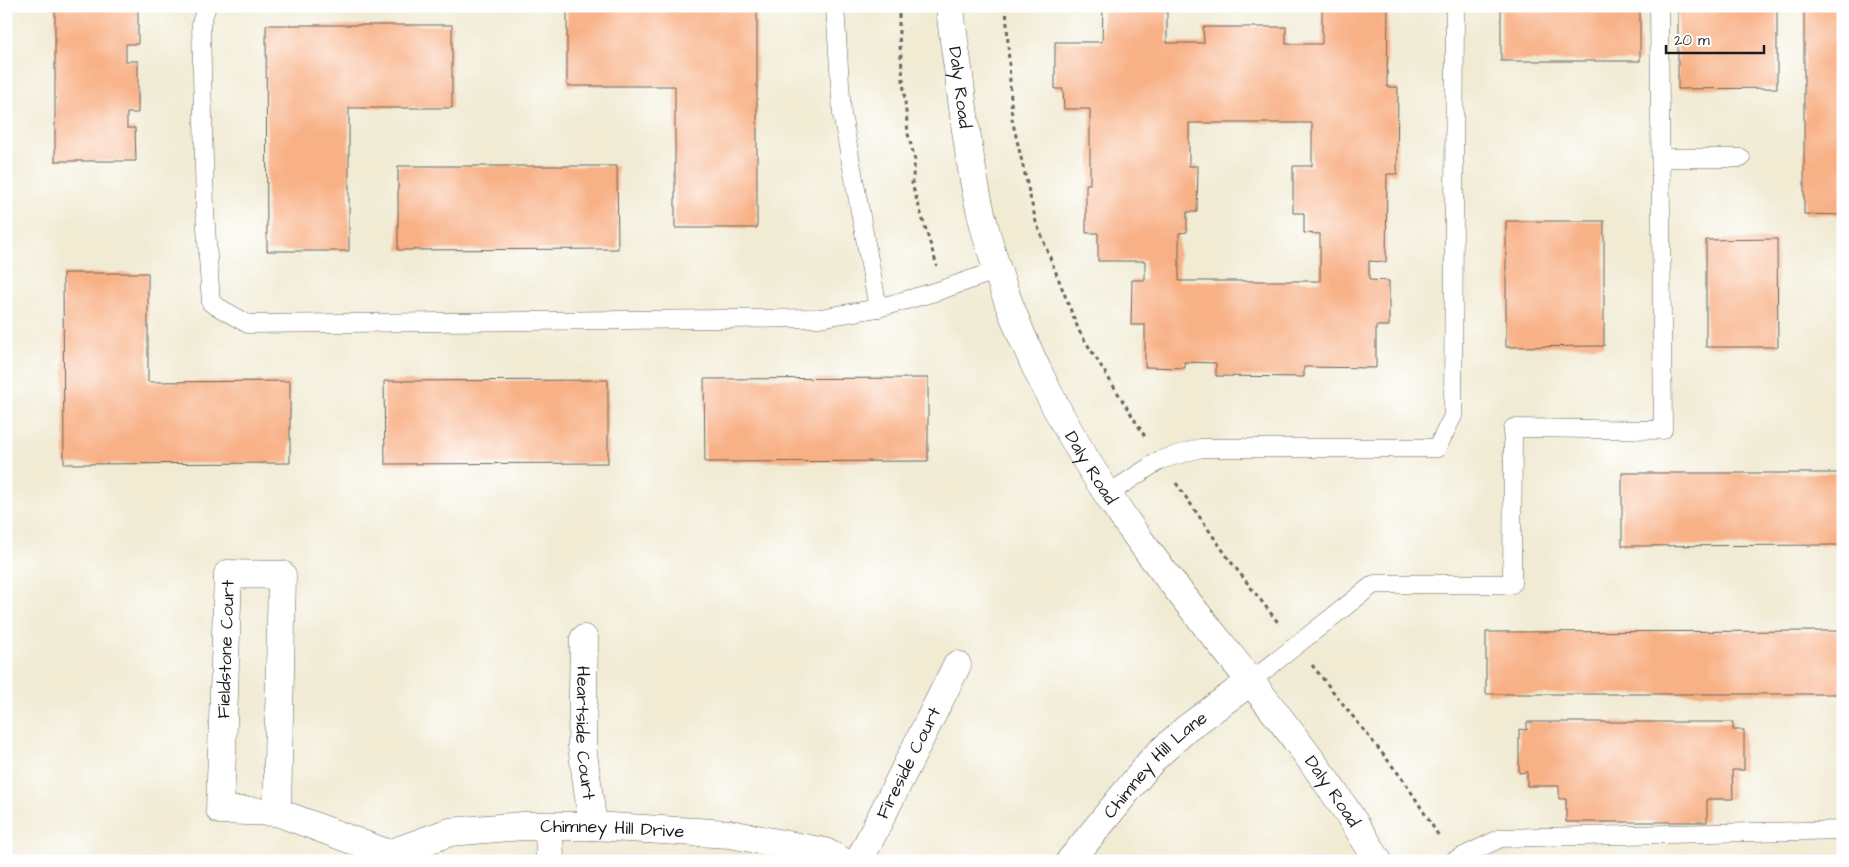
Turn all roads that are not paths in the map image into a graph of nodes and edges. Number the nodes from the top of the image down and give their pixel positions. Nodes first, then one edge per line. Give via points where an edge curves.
1 (207, 6) edge
2 (835, 6) edge
3 (950, 6) edge
4 (1455, 6) edge
5 (1659, 6) edge
6 (1661, 158) junction
7 (1741, 158) dead end
8 (998, 270) junction
9 (878, 308) junction
10 (1108, 494) junction
11 (584, 639) dead end
12 (956, 665) dead end
13 (1251, 681) junction
14 (277, 812) junction
15 (549, 826) junction
16 (594, 826) junction
17 (1843, 830) edge
18 (388, 857) edge
19 (550, 861) edge
20 (842, 861) edge
21 (859, 861) edge
22 (1070, 861) edge
23 (1378, 861) edge
24 (1453, 861) edge

1 - 9 lane via 201,23 205,212 211,303 248,324 820,318
2 - 9 lane via 842,114
3 - 8 street, Daly Road via 969,159
4 - 10 lane via 1453,416 1437,448 1201,448 1160,460
5 - 6 lane
6 - 7 lane
6 - 13 lane via 1663,430 1513,428 1512,584 1374,584
8 - 9 lane
8 - 10 street, Daly Road via 1028,349 1060,416
10 - 13 street, Daly Road via 1144,546
11 - 16 street, Heartside Court via 582,746
12 - 21 street, Fireside Court
13 - 22 street, Chimney Hill Lane via 1186,729 1153,759
13 - 23 street, Daly Road via 1311,758
14 - 14 street, Fieldstone Court via 282,575 228,574 220,810
14 - 18 street, Fieldstone Court
15 - 16 street, Chimney Hill Drive
15 - 18 street, Chimney Hill Drive via 450,832
15 - 19 street
16 - 20 street, Chimney Hill Drive via 730,834 826,852
17 - 24 lane via 1501,838

